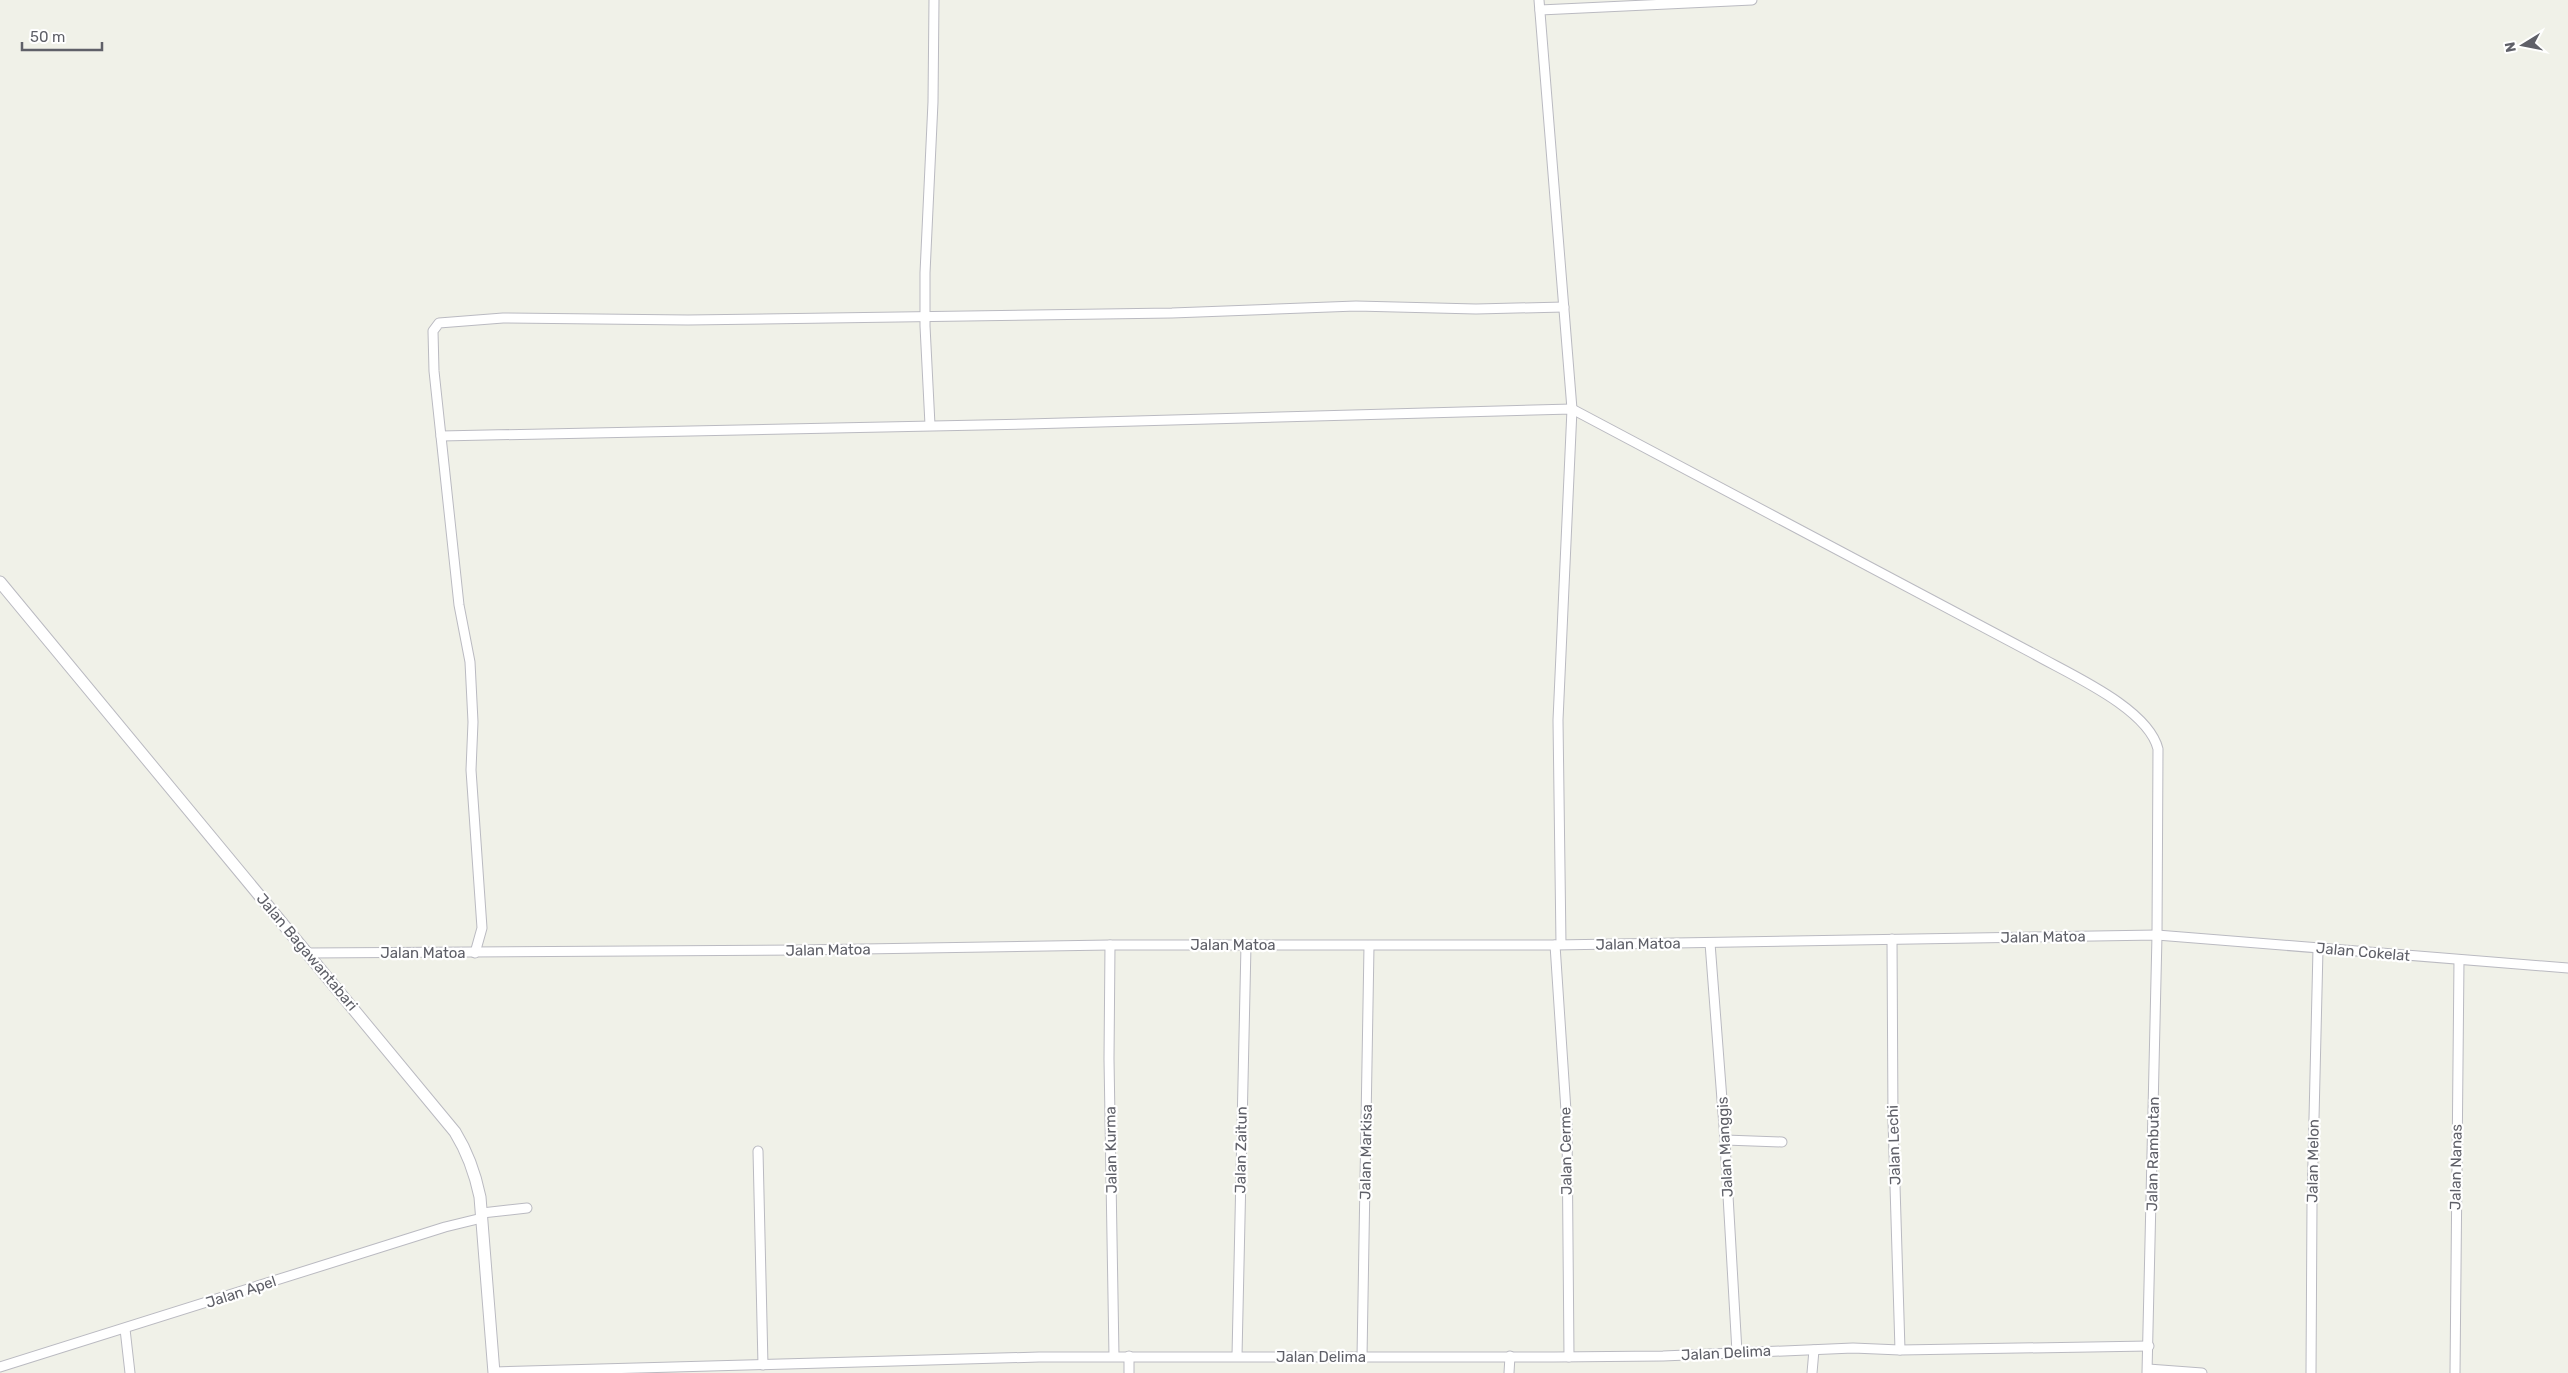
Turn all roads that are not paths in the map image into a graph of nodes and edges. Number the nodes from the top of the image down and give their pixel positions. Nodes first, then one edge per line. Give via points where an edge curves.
1 (934, 0) edge
2 (1539, 0) edge
3 (1752, 0) edge
4 (1540, 10) junction
5 (1564, 307) junction
6 (924, 317) junction
7 (1572, 409) junction
8 (930, 425) junction
9 (441, 436) junction
10 (0, 582) edge
11 (2157, 935) junction
12 (1892, 939) junction
13 (1710, 943) junction
14 (1110, 945) junction
15 (1246, 945) junction
16 (1558, 945) junction
17 (1369, 946) junction
18 (2318, 949) junction
19 (475, 953) junction
20 (309, 954) junction
21 (2459, 960) junction
22 (2568, 968) edge
23 (1725, 1140) junction
24 (1782, 1142) dead end
25 (758, 1151) dead end
26 (527, 1208) dead end
27 (482, 1215) junction
28 (125, 1329) junction
29 (2149, 1346) junction
30 (1814, 1350) junction
31 (1900, 1350) junction
32 (1737, 1352) junction
33 (1114, 1356) junction
34 (1129, 1356) junction
35 (1237, 1356) junction
36 (1510, 1356) junction
37 (1362, 1357) junction
38 (1569, 1357) junction
39 (850, 1363) junction
40 (763, 1365) junction
41 (0, 1367) edge
42 (2148, 1371) edge
43 (130, 1373) edge
44 (494, 1373) edge
45 (850, 1373) edge
46 (1129, 1373) edge
47 (1509, 1373) edge
48 (1812, 1373) edge
49 (2202, 1373) edge
50 (2312, 1373) edge
51 (2455, 1373) edge

1 - 6 street
2 - 4 street, Jalan Cerme
3 - 4 street
4 - 5 street, Jalan Cerme
5 - 6 street via 1356,306
5 - 7 street, Jalan Cerme
6 - 8 street
6 - 9 street via 503,318 438,323 434,327 434,361
7 - 8 street
7 - 11 street, Jalan Rambutan via 2034,654 2108,696 2134,715 2154,737 2158,749
7 - 16 street, Jalan Cerme via 1558,720
8 - 9 street
9 - 19 street via 459,605 470,662 471,770 482,928
10 - 20 street, Jalan Bagawantabari
11 - 12 street, Jalan Matoa
11 - 18 street, Jalan Cokelat
11 - 29 street, Jalan Rambutan
12 - 13 street, Jalan Matoa
12 - 31 street, Jalan Lechi via 1893,1120
13 - 16 street, Jalan Matoa
13 - 23 street, Jalan Manggis
14 - 15 street, Jalan Matoa
14 - 19 street, Jalan Matoa
14 - 33 street, Jalan Kurma via 1108,1059
15 - 17 street, Jalan Matoa
15 - 35 street, Jalan Zaitun
16 - 17 street, Jalan Matoa
16 - 38 street, Jalan Cerme via 1567,1126
17 - 37 street, Jalan Markisa
18 - 21 street, Jalan Cokelat
18 - 50 street, Jalan Melon via 2312,1183
19 - 20 street, Jalan Matoa
20 - 27 street, Jalan Bagawantabari via 455,1132 476,1174
21 - 22 street, Jalan Cokelat
21 - 51 street, Jalan Nanas
23 - 24 street
23 - 32 street, Jalan Manggis
25 - 40 street
26 - 27 street, Jalan Apel
27 - 28 street, Jalan Apel
27 - 44 street, Jalan Bagawantabari
28 - 41 street, Jalan Apel
28 - 43 street
29 - 31 street, Jalan Delima
29 - 42 street, Jalan Rambutan
30 - 31 street, Jalan Delima
30 - 32 street, Jalan Delima
30 - 48 street
32 - 38 street, Jalan Delima
33 - 34 street, Jalan Delima
33 - 39 street, Jalan Delima
34 - 35 street, Jalan Delima
34 - 46 street
35 - 37 street, Jalan Delima
36 - 37 street, Jalan Delima
36 - 38 street, Jalan Delima
36 - 47 street
39 - 40 street, Jalan Delima
39 - 45 street
40 - 44 street, Jalan Delima
42 - 49 street

